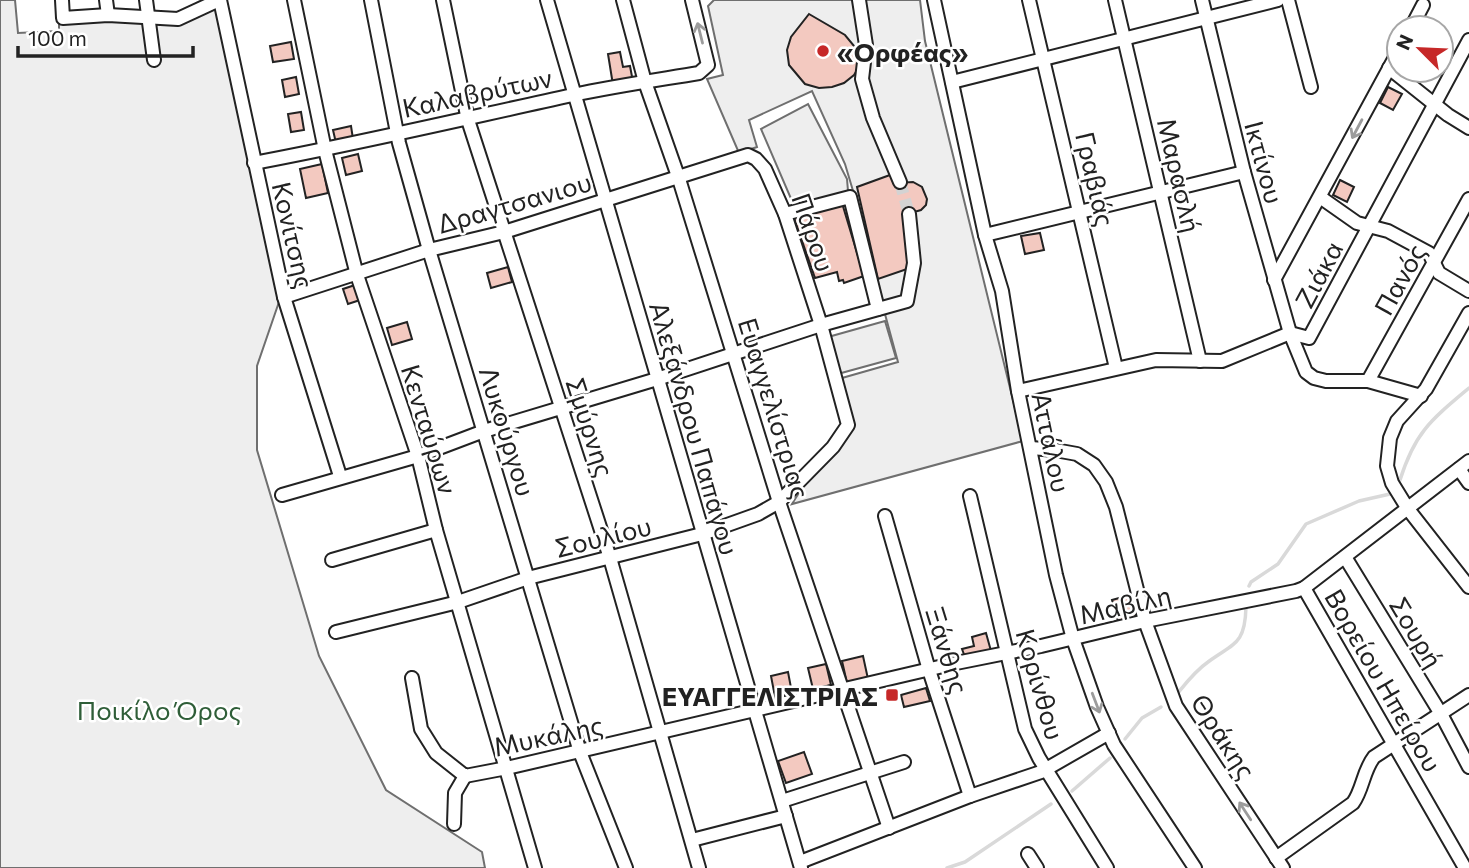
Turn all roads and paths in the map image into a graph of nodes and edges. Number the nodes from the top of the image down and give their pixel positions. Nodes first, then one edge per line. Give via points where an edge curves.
1 (62, 0) edge
2 (106, 0) edge
3 (146, 0) edge
4 (220, 0) edge
5 (294, 0) edge
6 (371, 0) edge
7 (443, 0) edge
8 (547, 0) edge
9 (622, 0) edge
10 (692, 0) edge
11 (859, 0) edge
12 (934, 0) edge
13 (1030, 0) edge
14 (1115, 0) edge
15 (1202, 0) edge
16 (1279, 0) edge
17 (1288, 0) edge
18 (1423, 5) dead end
19 (1418, 14) edge
20 (108, 15) junction
21 (148, 17) junction
22 (1206, 17) junction
23 (1125, 39) junction
24 (1469, 40) edge
25 (154, 60) dead end
26 (1044, 60) junction
27 (1385, 76) edge
28 (645, 82) junction
29 (952, 82) junction
30 (1408, 84) edge
31 (1311, 87) dead end
32 (575, 95) junction
33 (1434, 105) junction
34 (468, 120) junction
35 (1469, 128) edge
36 (397, 132) junction
37 (325, 150) junction
38 (756, 159) joint
39 (254, 163) junction
40 (1244, 172) junction
41 (679, 179) junction
42 (900, 182) tunnel mouth
43 (1161, 192) junction
44 (1320, 198) junction
45 (1469, 199) edge
46 (605, 200) junction
47 (1080, 212) junction
48 (785, 214) junction
49 (909, 214) tunnel mouth
50 (1369, 228) junction
51 (504, 232) junction
52 (985, 235) junction
53 (429, 250) junction
54 (1433, 264) junction
55 (357, 275) junction
56 (1274, 280) junction
57 (1469, 291) edge
58 (284, 297) junction
59 (878, 309) junction
60 (1468, 316) edge
61 (821, 325) junction
62 (1290, 333) junction
63 (734, 352) junction
64 (1200, 361) junction
65 (1116, 368) junction
66 (657, 379) junction
67 (1368, 382) junction
68 (1018, 391) junction
69 (1421, 396) junction
70 (561, 408) junction
71 (484, 431) junction
72 (1031, 449) junction
73 (418, 456) junction
74 (1464, 465) edge
75 (340, 477) junction
76 (1469, 483) edge
77 (282, 495) dead end
78 (970, 496) dead end
79 (779, 502) junction
80 (1408, 509) junction
81 (885, 516) dead end
82 (436, 530) junction
83 (702, 534) junction
84 (1345, 557) junction
85 (610, 558) junction
86 (332, 560) dead end
87 (528, 579) junction
88 (1469, 587) edge
89 (1304, 589) junction
90 (458, 602) junction
91 (1145, 621) junction
92 (336, 632) dead end
93 (1073, 639) junction
94 (1006, 654) junction
95 (929, 670) junction
96 (412, 678) dead end
97 (842, 691) junction
98 (1469, 695) edge
99 (754, 712) junction
100 (1441, 714) junction
101 (662, 733) junction
102 (1109, 733) junction
103 (1395, 743) junction
104 (580, 752) junction
105 (904, 762) dead end
106 (1469, 767) edge
107 (507, 768) junction
108 (1046, 770) junction
109 (870, 773) junction
110 (465, 776) junction
111 (970, 796) junction
112 (782, 801) junction
113 (786, 816) junction
114 (454, 824) dead end
115 (889, 828) junction
116 (692, 840) junction
117 (1028, 854) dead end
118 (1279, 863) edge
119 (801, 865) edge
120 (1102, 867) edge
121 (535, 868) edge
122 (626, 868) edge
123 (699, 868) edge
124 (1037, 868) edge
125 (1195, 868) edge
126 (1465, 868) edge

1 - 20 street via 63,18
2 - 20 street
3 - 21 street
4 - 21 street via 177,19
4 - 39 street, Κονίτσης
5 - 37 street, Κενταύρων
6 - 36 street, Λυκούργου
7 - 34 street, Σμύρνης
8 - 32 street, Αλεξάνδρου Παπάγου
9 - 28 street, Ευαγγελίστριας
28 -> 10 street, Καλαβρύτων via 699,73 708,65
11 - 42 street via 866,44 862,79
12 - 29 street, Αττάλου
13 - 26 street, Γραβιάς
14 - 23 street, Μαρασλή
15 - 22 street, Ικτίνου
16 - 22 street
17 - 31 street
18 - 19 street
20 - 21 street
21 - 25 street
22 - 23 street
22 - 40 street, Ικτίνου
23 - 26 street
23 - 43 street, Μαρασλή
24 - 33 street, Ζιάκα
26 - 29 street
26 - 47 street, Γραβιάς
27 -> 44 street
28 - 32 street, Καλαβρύτων
28 - 41 street, Ευαγγελίστριας
29 - 52 street, Αττάλου
30 - 33 street
32 - 34 street, Καλαβρύτων
32 - 46 street, Αλεξάνδρου Παπάγου
33 - 35 street
33 - 50 street, Ζιάκα
34 - 36 street, Καλαβρύτων
34 - 51 street, Σμύρνης
36 - 37 street, Καλαβρύτων
36 - 53 street, Λυκούργου
37 - 39 street, Καλαβρύτων
37 - 55 street, Κενταύρων
38 - 41 street, Δραγτσανιου via 748,155
38 - 48 street, Πάρου via 769,176
39 - 58 street, Κονίτσης
40 - 43 street
40 - 56 street, Ικτίνου
41 - 46 street, Δραγτσανιου
41 - 63 street, Ευαγγελίστριας
43 - 47 street
43 - 64 street, Μαρασλή
44 - 50 street
44 - 56 street
45 - 54 street, Πανός
46 - 51 street, Δραγτσανιου
46 - 66 street, Αλεξάνδρου Παπάγου
47 - 52 street
47 - 65 street, Γραβιάς
48 - 59 street via 850,197
48 - 61 street, Πάρου
49 - 59 street via 914,263 908,301
50 - 54 street via 1388,231 1429,253
50 - 62 street, Ζιάκα via 1309,338
51 - 53 street, Δραγτσανιου
51 - 70 street, Σμύρνης
52 - 68 street, Αττάλου via 1002,291
53 - 55 street, Δραγτσανιου
53 - 71 street, Λυκούργου
54 - 57 street via 1441,275
54 - 67 street, Πανός
55 - 58 street, Δραγτσανιου
55 - 73 street, Κενταύρων
56 - 62 street, Ικτίνου
58 - 75 street, Κονίτσης
59 - 61 street
60 - 69 street
61 - 63 street
61 - 79 street, Σουλίου via 848,425 833,447
62 - 64 street, Ζιάκα via 1222,361
62 - 67 street, Ικτίνου via 1306,372 1314,378
63 - 66 street
63 - 79 street, Ευαγγελίστριας
64 - 65 street, Ζιάκα via 1156,360
65 - 68 street, Ζιάκα
66 - 70 street
66 - 83 street, Αλεξάνδρου Παπάγου
67 - 69 street
68 - 72 street, Αττάλου
69 - 80 street via 1397,421 1387,455 1392,483
70 - 71 street
70 - 85 street, Σμύρνης
71 - 73 street
71 - 87 street, Λυκούργου
72 - 91 street, Θράκης via 1077,454 1101,474 1116,507
72 - 93 street, Αττάλου
73 - 75 street
73 - 82 street, Κενταύρων
74 - 76 street
74 - 80 street, Μαβίλη
75 - 77 street
78 - 94 street, Κορίνθου
79 - 83 street, Σουλίου
79 - 97 street, Ευαγγελίστριας
80 - 84 street, Μαβίλη
80 - 88 street
81 - 95 street, Ξάνθης
82 - 86 street
82 - 90 street, Κενταύρων
83 - 85 street, Σουλίου
83 - 99 street, Αλεξάνδρου Παπάγου
84 - 89 street, Μαβίλη
84 - 100 street, Σουρή
85 - 87 street, Σουλίου
85 - 101 street, Σμύρνης
87 - 90 street, Σουλίου
87 - 104 street, Λυκούργου
89 - 91 street, Μαβίλη
89 - 103 street, Βορείου Ηπείρου
90 - 92 street, Σουλίου
90 - 107 street, Κενταύρων
91 - 93 street, Μαβίλη
118 -> 91 street, Θράκης via 1176,706
93 - 94 street, Μαβίλη
93 -> 102 street, Αττάλου
94 - 95 street, Μαβίλη
94 - 108 street, Κορίνθου via 1026,729
95 - 97 street, Μαβίλη
95 - 111 street, Ξάνθης
96 - 110 street, Μυκάλης via 421,729 436,753
97 - 99 street, Μαβίλη
97 - 109 street, Ευαγγελίστριας
98 - 100 street
99 - 101 street, Μυκάλης
99 - 112 street, Αλεξάνδρου Παπάγου
100 - 103 street
100 - 106 street, Σουρή
101 - 104 street, Μυκάλης
101 - 116 street, Σμύρνης
102 - 108 street
102 - 125 street, Αττάλου via 1125,765
103 - 118 street via 1371,761 1353,803
103 - 126 street, Βορείου Ηπείρου
104 - 107 street, Μυκάλης
104 - 122 street, Λυκούργου
105 - 109 street
107 - 110 street, Μυκάλης
107 - 121 street, Κενταύρων
108 - 111 street
108 - 120 street, Κορίνθου
109 - 112 street
109 - 115 street, Ευαγγελίστριας
110 - 114 street via 456,793
111 - 115 street
112 - 113 street, Αλεξάνδρου Παπάγου
113 - 116 street
113 - 119 street, Αλεξάνδρου Παπάγου
115 - 119 street
116 - 123 street, Σμύρνης
117 - 124 street

